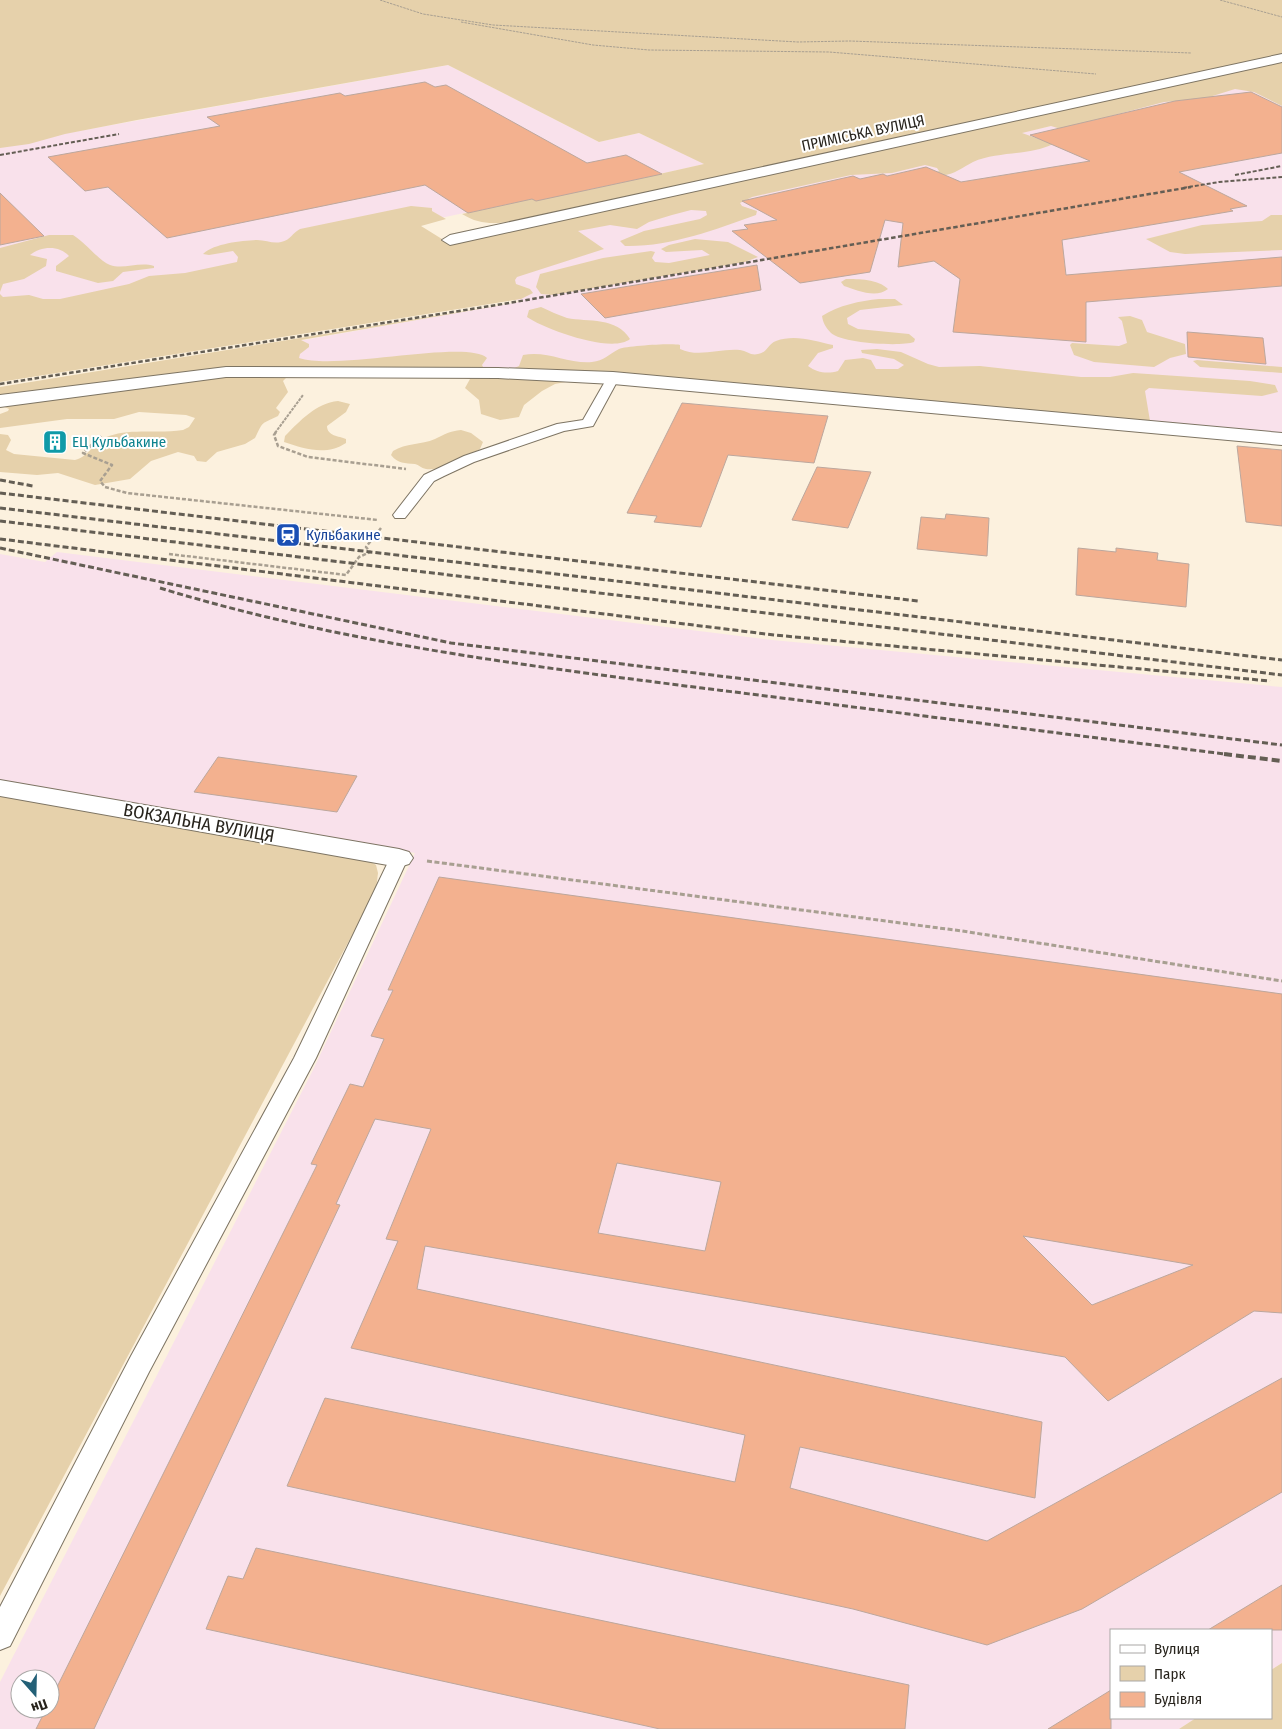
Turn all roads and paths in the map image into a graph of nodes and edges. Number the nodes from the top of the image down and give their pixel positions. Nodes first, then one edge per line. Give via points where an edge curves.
1 (380, 0) edge
2 (1220, 0) edge
3 (1282, 17) edge
4 (456, 20) junction
5 (1199, 54) dead end
6 (1282, 58) edge
7 (1100, 75) dead end
8 (450, 240) dead end
9 (331, 371) junction
10 (613, 378) junction
11 (0, 401) edge
12 (101, 436) dead end
13 (1282, 439) edge
14 (439, 473) junction
15 (400, 515) dead end
16 (386, 521) dead end
17 (371, 541) dead end
18 (169, 554) dead end
19 (0, 788) edge
20 (399, 858) junction
21 (1282, 980) edge
22 (0, 1636) edge

1 - 4 path via 423,14
2 - 3 path
4 - 5 path via 493,25 798,42 850,40
4 - 7 path via 468,25 649,50 828,52
6 - 8 street, ПРИМІСЬКА ВУЛИЦЯ
9 - 10 street
9 - 11 street via 226,372
9 - 14 path via 310,386 274,435 278,446 308,457
10 - 13 street
10 - 14 lane via 588,423 562,427 468,459
12 - 16 path via 83,453 112,465 100,481 105,488
14 - 15 lane via 429,478
17 - 18 path via 366,547 370,552 359,557 346,575
19 - 20 street, ВОКЗАЛЬНА ВУЛИЦЯ
20 - 21 path via 771,904
20 - 22 lane via 305,1058

